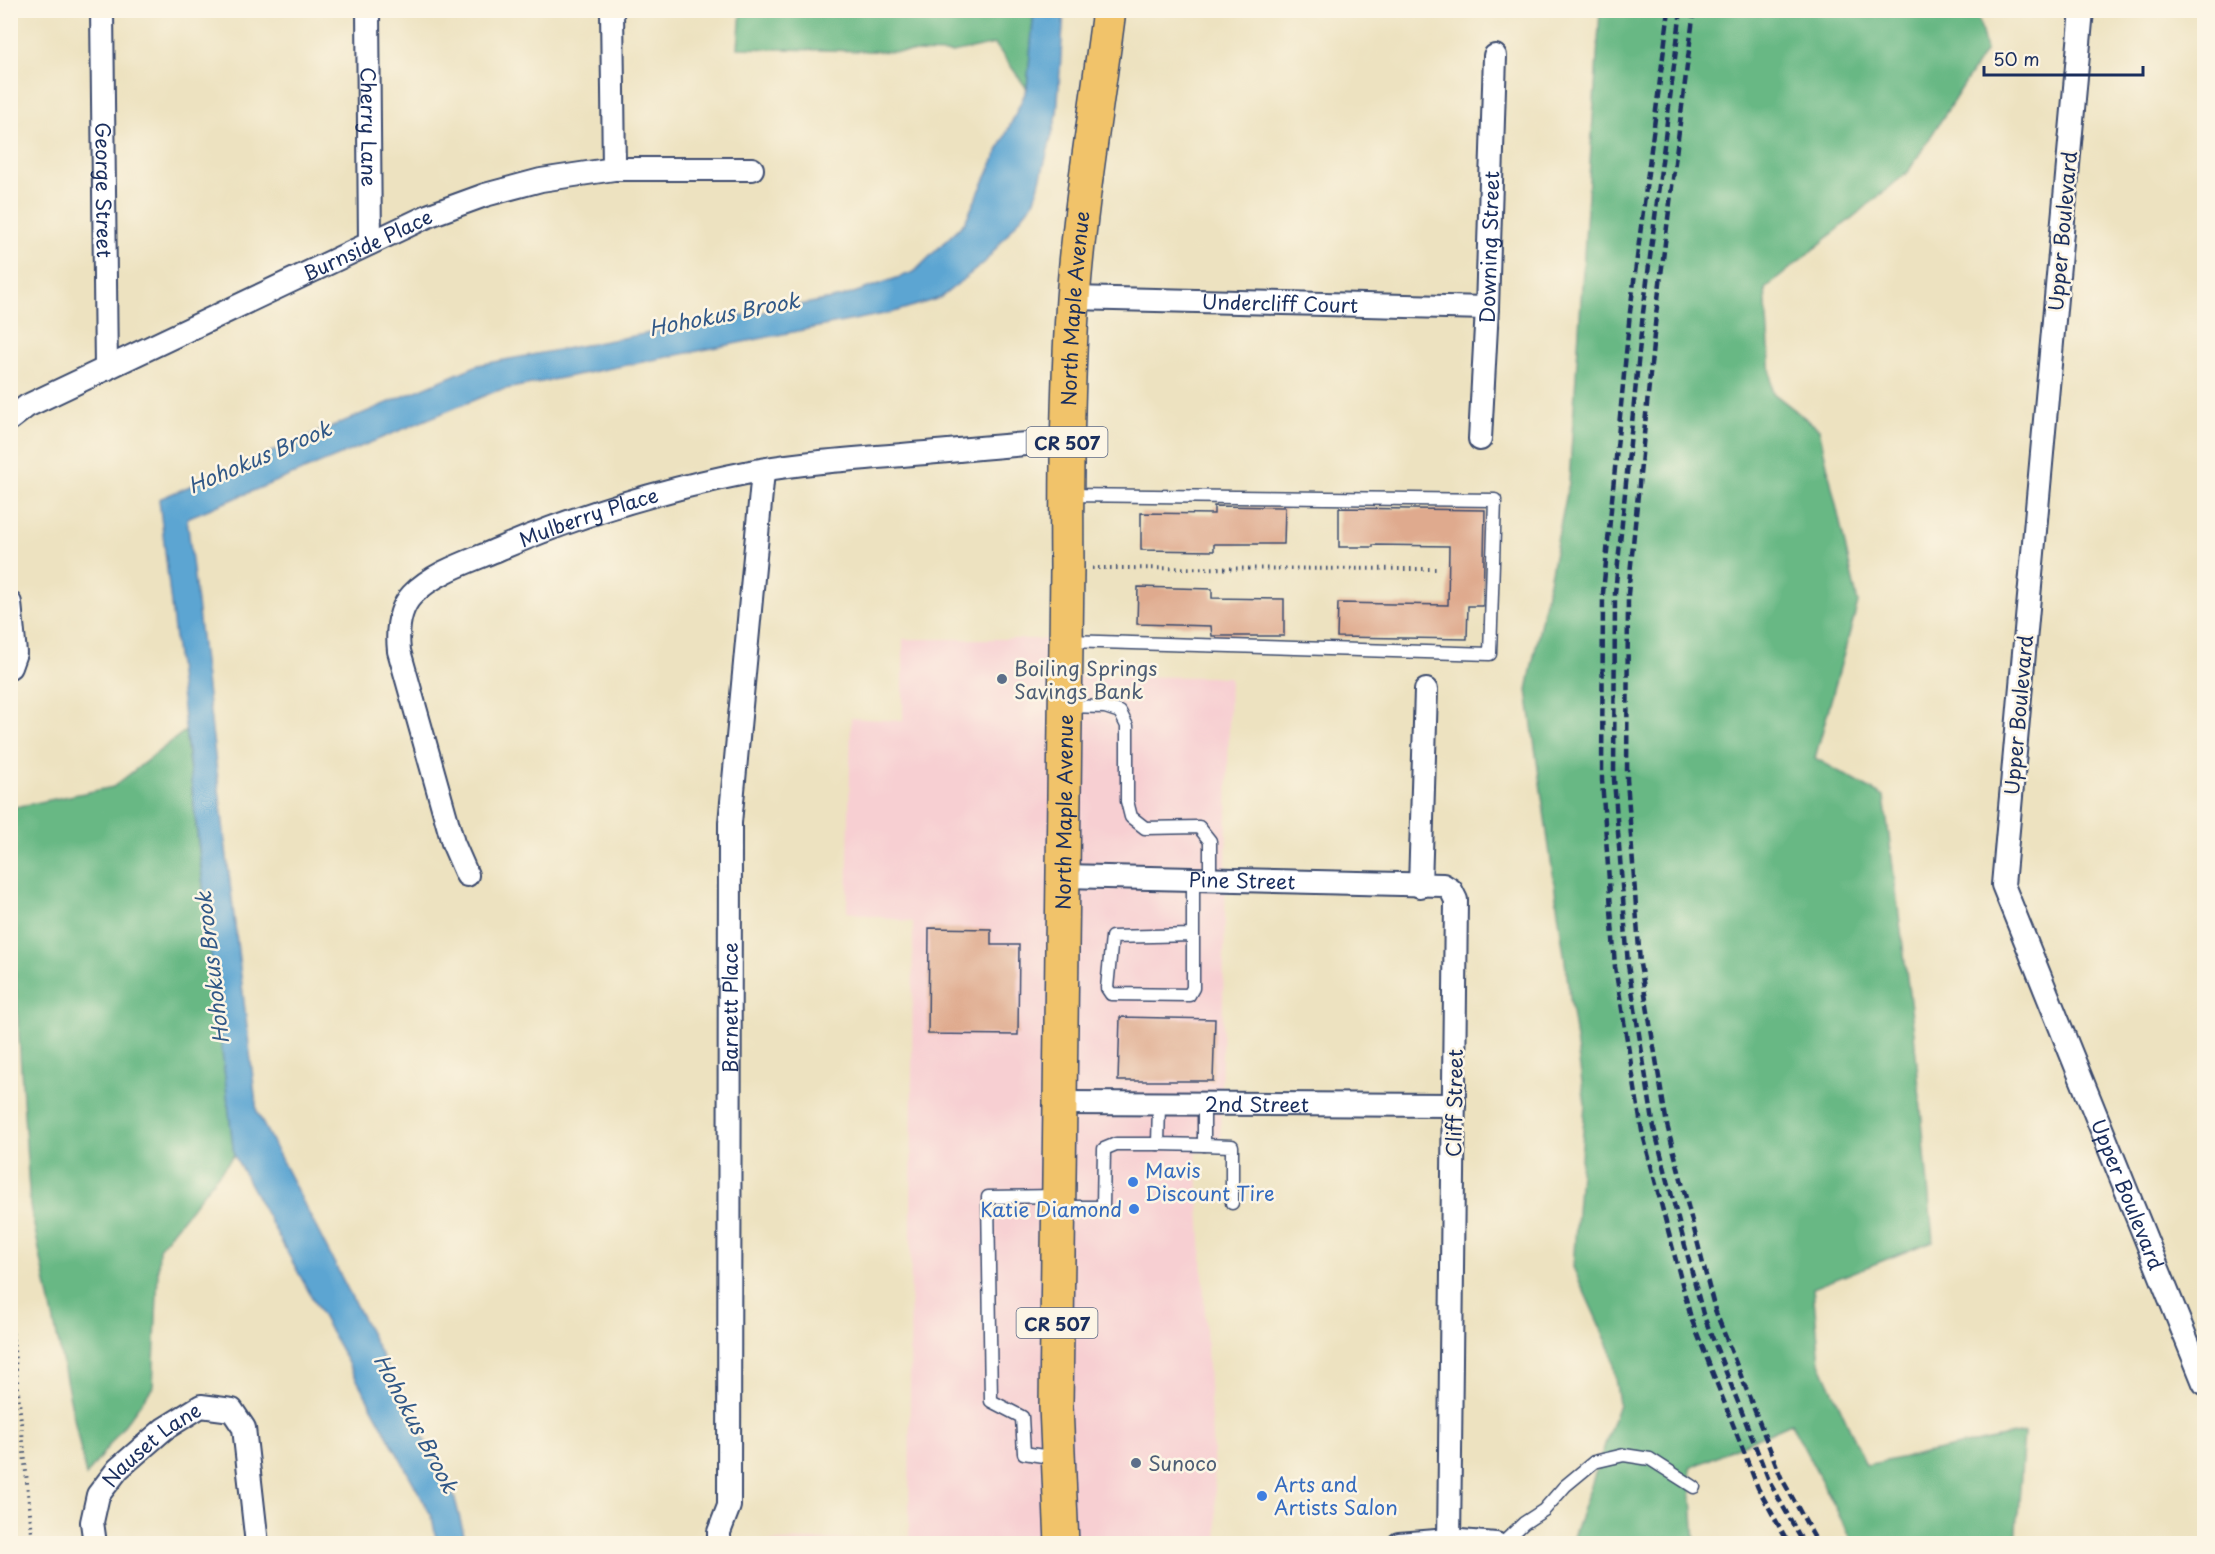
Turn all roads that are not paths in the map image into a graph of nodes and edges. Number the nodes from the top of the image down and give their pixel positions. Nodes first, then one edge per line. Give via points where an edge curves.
1 (102, 10) edge
2 (368, 10) edge
3 (612, 10) edge
4 (1109, 10) edge
5 (2082, 10) edge
6 (1495, 56) dead end
7 (614, 169) junction
8 (752, 169) dead end
9 (370, 243) junction
10 (1073, 298) junction
11 (1487, 308) junction
12 (106, 369) junction
13 (10, 419) edge
14 (1480, 439) dead end
15 (1067, 442) junction
16 (763, 471) junction
17 (1066, 495) junction
18 (10, 603) edge
19 (1066, 641) junction
20 (10, 667) edge
21 (1426, 690) dead end
22 (1065, 706) junction
23 (467, 875) dead end
24 (1064, 876) junction
25 (1202, 879) junction
26 (1420, 886) junction
27 (1192, 935) junction
28 (1059, 1103) junction
29 (1159, 1104) junction
30 (1204, 1104) junction
31 (1454, 1106) junction
32 (1158, 1144) junction
33 (1204, 1145) junction
34 (1058, 1201) junction
35 (1232, 1203) dead end
36 (2205, 1383) edge
37 (1059, 1459) junction
38 (1694, 1487) dead end
39 (1449, 1542) edge
40 (95, 1544) edge
41 (257, 1544) edge
42 (719, 1544) edge
43 (1062, 1544) edge
44 (1399, 1544) edge
45 (1496, 1544) edge
46 (1502, 1544) edge

1 - 12 street, George Street
2 - 9 street, Cherry Lane
3 - 7 street
4 - 10 main road, North Maple Avenue / CR 507
5 - 36 street, Upper Boulevard via 2003,885
6 - 11 street, Downing Street
7 - 8 street, Burnside Place
7 - 9 street, Burnside Place via 541,180 485,195
9 - 12 street, Burnside Place
10 - 11 street, Undercliff Court
10 - 15 main road, North Maple Avenue / CR 507
11 - 14 street, Downing Street
12 - 13 street, Burnside Place via 27,406
15 - 16 street, Mulberry Place via 821,462
15 - 17 main road, North Maple Avenue / CR 507
16 - 23 street, Mulberry Place via 667,492 549,528 454,569 411,596 398,628 399,651 453,843
16 - 42 street, Barnett Place via 730,823 729,1506 719,1532
17 - 19 main road, North Maple Avenue / CR 507
17 - 19 lane via 1495,500 1490,654
18 - 20 street via 15,653
19 - 22 main road, North Maple Avenue / CR 507
21 - 26 street
22 - 24 main road, North Maple Avenue / CR 507
22 - 25 lane via 1106,707 1120,712 1127,726 1127,801 1131,817 1145,828 1199,827 1210,841
24 - 25 street, Pine Street
24 - 28 main road, North Maple Avenue / CR 507
25 - 26 street, Pine Street
25 - 27 lane
26 - 31 street, Cliff Street via 1443,885 1456,900
27 - 27 lane via 1193,988 1189,995 1111,994 1107,988 1112,937
28 - 29 street, 2nd Street
28 - 34 main road, North Maple Avenue / CR 507
29 - 30 street, 2nd Street
29 - 32 lane
30 - 31 street, 2nd Street
30 - 33 lane
31 - 39 street, Cliff Street
32 - 33 lane
32 - 34 lane via 1116,1144 1104,1149 1103,1207
33 - 35 lane via 1232,1146
34 - 37 main road, North Maple Avenue / CR 507
34 - 37 lane via 988,1197 992,1401 1022,1418 1024,1453
37 - 43 main road, North Maple Avenue / CR 507
38 - 46 lane via 1650,1459 1624,1455 1594,1462
39 - 44 street
39 - 45 street
40 - 41 street, Nauset Lane via 92,1522 98,1495 118,1468 164,1429 201,1406 232,1410 244,1428

